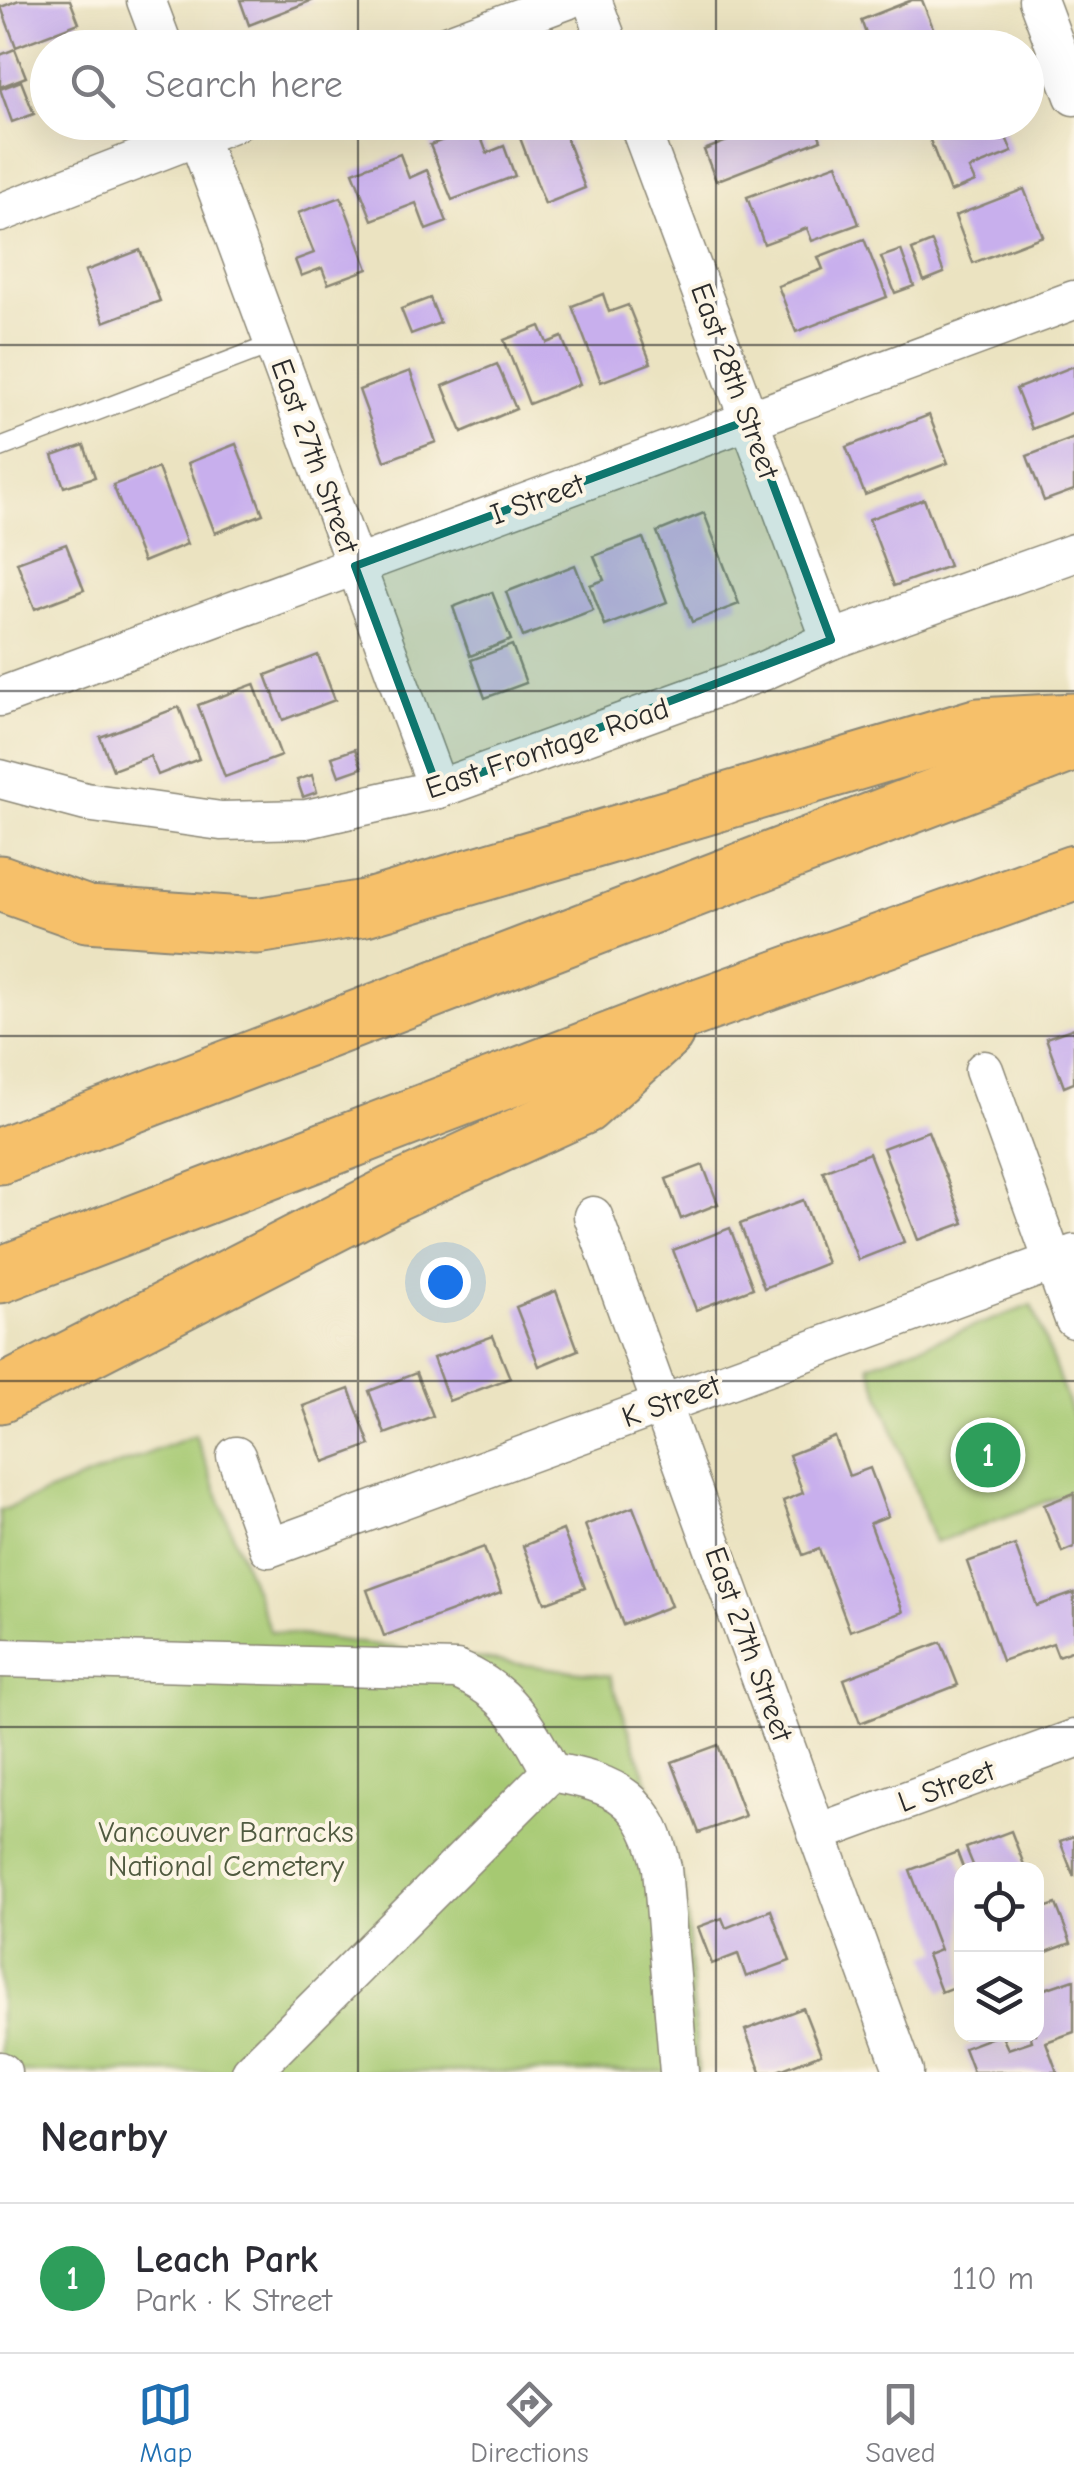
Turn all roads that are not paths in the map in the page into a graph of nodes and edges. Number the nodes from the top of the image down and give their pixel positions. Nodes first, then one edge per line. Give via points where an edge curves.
1 (146, 0) edge
2 (566, 0) edge
3 (592, 0) edge
4 (1038, 0) edge
5 (157, 30) edge
6 (486, 30) edge
7 (603, 30) edge
8 (1074, 96) edge
9 (170, 140) edge
10 (198, 140) edge
11 (645, 140) edge
12 (0, 212) edge
13 (1074, 300) edge
14 (273, 344) junction
15 (749, 420) junction
16 (0, 448) edge
17 (1074, 553) edge
18 (355, 566) junction
19 (831, 640) junction
20 (0, 697) edge
21 (1074, 721) edge
22 (1074, 742) edge
23 (0, 779) edge
24 (438, 789) junction
25 (1074, 872) edge
26 (0, 883) edge
27 (692, 1009) junction
28 (984, 1070) dead end
29 (0, 1156) edge
30 (594, 1216) dead end
31 (1064, 1258) edge
32 (0, 1275) edge
33 (1074, 1319) edge
34 (0, 1394) edge
35 (662, 1405) junction
36 (236, 1456) dead end
37 (0, 1658) edge
38 (1074, 1739) edge
39 (551, 1772) junction
40 (818, 1833) junction
41 (251, 2072) edge
42 (679, 2072) edge
43 (904, 2072) edge

1 - 5 street
2 - 6 street
3 - 7 street
4 - 8 street
9 - 12 street
10 - 14 street, East 27th Street
11 - 15 street, East 28th Street
13 - 15 street, I Street
14 - 16 lane
14 - 18 street, East 27th Street
15 - 18 street, I Street
15 - 19 street, East 28th Street
17 - 19 street, East Frontage Road
18 - 20 street, I Street
18 - 24 street, East 27th Street
19 - 24 street, East Frontage Road via 761,672
21 - 26 highway via 979,726 365,908 258,926 86,914
22 - 29 highway
23 - 24 street, East Frontage Road via 86,802 221,821 307,819
25 - 27 highway
27 - 32 highway
27 - 34 highway via 584,1106 394,1193
28 - 31 street
30 - 35 street, East 27th Street
31 - 33 street
31 - 35 street, K Street
35 - 36 street, K Street via 269,1548
35 - 40 street, East 27th Street
37 - 39 street via 456,1670 506,1700
38 - 40 street, L Street
39 - 41 street
39 - 42 street via 617,1790 640,1810 656,1838
40 - 43 street, East 27th Street

